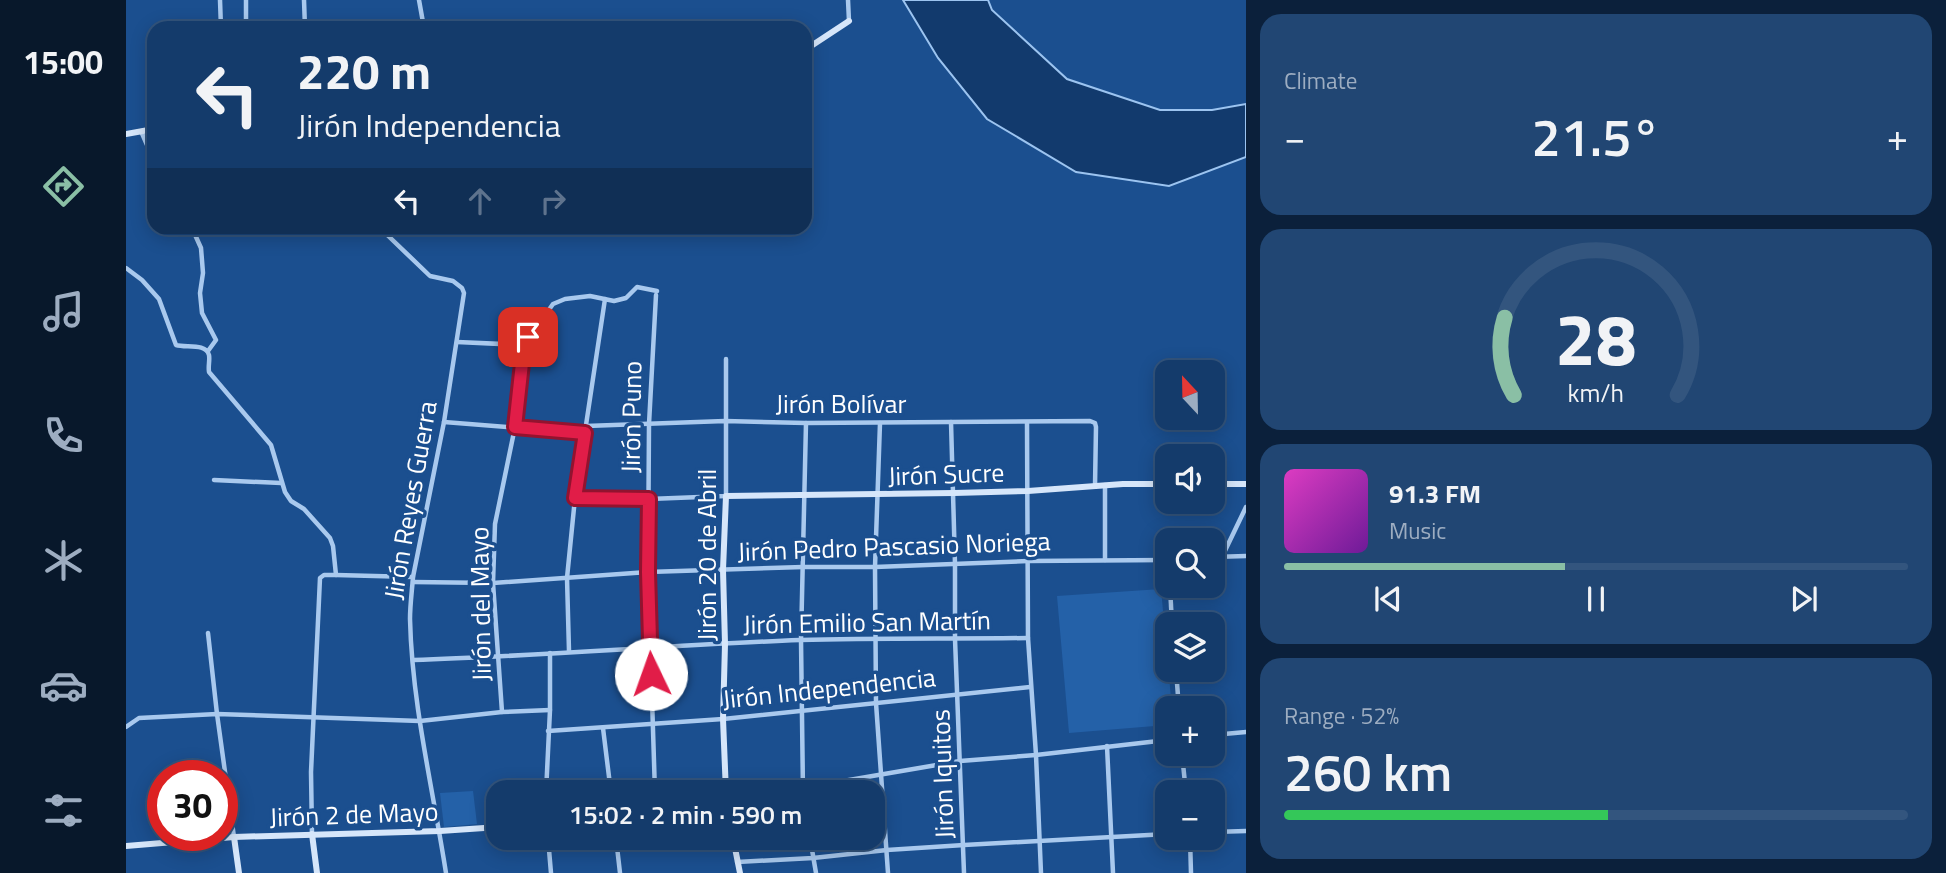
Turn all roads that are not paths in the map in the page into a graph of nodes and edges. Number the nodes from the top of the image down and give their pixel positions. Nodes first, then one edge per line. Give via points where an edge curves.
1 (220, 0) edge
2 (246, 0) edge
3 (304, 0) edge
4 (419, 0) edge
5 (848, 0) edge
6 (221, 21) edge
7 (246, 21) edge
8 (305, 21) edge
9 (423, 21) edge
10 (849, 21) joint
11 (812, 45) edge
12 (147, 130) edge
13 (141, 131) junction
14 (126, 134) edge
15 (147, 144) edge
16 (195, 235) edge
17 (387, 235) edge
18 (126, 268) edge
19 (637, 287) joint
20 (605, 299) junction
21 (457, 342) junction
22 (524, 345) junction
23 (208, 351) junction
24 (726, 359) dead end
25 (725, 421) junction
26 (444, 422) junction
27 (951, 422) junction
28 (1027, 422) junction
29 (806, 423) junction
30 (880, 423) junction
31 (649, 424) junction
32 (586, 426) junction
33 (515, 427) junction
34 (585, 433) junction
35 (214, 480) dead end
36 (281, 483) junction
37 (1155, 484) edge
38 (1225, 484) edge
39 (1246, 484) edge
40 (1105, 485) junction
41 (1094, 486) junction
42 (1028, 491) junction
43 (954, 493) junction
44 (877, 495) junction
45 (726, 496) junction
46 (805, 496) junction
47 (575, 498) junction
48 (649, 499) junction
49 (1246, 507) edge
50 (1225, 551) edge
51 (1246, 556) edge
52 (1225, 557) edge
53 (1105, 560) junction
54 (1155, 560) edge
55 (1028, 561) junction
56 (956, 564) junction
57 (803, 567) junction
58 (875, 567) junction
59 (723, 570) junction
60 (648, 572) junction
61 (336, 575) junction
62 (567, 578) junction
63 (413, 579) junction
64 (494, 583) junction
65 (208, 634) dead end
66 (1028, 638) junction
67 (955, 639) junction
68 (801, 640) junction
69 (875, 640) junction
70 (726, 644) junction
71 (650, 648) junction
72 (569, 651) junction
73 (550, 653) junction
74 (498, 658) junction
75 (413, 660) junction
76 (1030, 687) junction
77 (958, 694) junction
78 (501, 701) junction
79 (876, 703) junction
80 (550, 710) junction
81 (493, 712) junction
82 (502, 712) junction
83 (802, 712) junction
84 (217, 714) junction
85 (314, 718) junction
86 (723, 719) junction
87 (420, 721) junction
88 (654, 725) junction
89 (126, 727) edge
90 (603, 728) junction
91 (548, 731) junction
92 (1246, 732) edge
93 (1225, 734) edge
94 (1155, 741) edge
95 (1107, 746) junction
96 (1036, 755) junction
97 (223, 760) edge
98 (960, 761) junction
99 (880, 774) junction
100 (546, 780) edge
101 (609, 780) edge
102 (655, 780) edge
103 (725, 780) edge
104 (802, 780) edge
105 (851, 780) edge
106 (486, 828) edge
107 (440, 831) junction
108 (1246, 831) edge
109 (1225, 832) edge
110 (312, 834) junction
111 (1155, 835) edge
112 (238, 837) edge
113 (1110, 837) junction
114 (1038, 841) junction
115 (147, 844) edge
116 (964, 845) junction
117 (126, 846) edge
118 (549, 850) edge
119 (618, 850) edge
120 (735, 850) edge
121 (812, 850) edge
122 (887, 850) junction
123 (1190, 850) edge
124 (236, 851) edge
125 (813, 858) junction
126 (737, 862) junction
127 (239, 873) edge
128 (317, 873) edge
129 (446, 873) edge
130 (551, 873) edge
131 (620, 873) edge
132 (740, 873) edge
133 (816, 873) edge
134 (888, 873) edge
135 (964, 873) edge
136 (1041, 873) edge
137 (1113, 873) edge
138 (1191, 873) edge

1 - 6 street
2 - 7 street
3 - 8 street
4 - 9 street
5 - 10 street
10 - 11 street
12 - 13 street
13 - 14 street
13 - 15 street
16 - 23 street via 201,248 202,313 216,340
17 - 21 street, Jirón Reyes Guerra via 430,276 462,288
18 - 23 street via 159,299 176,345
19 - 20 street, Jirón del Mayo via 626,298
19 - 31 street, Jirón Puno via 657,293
20 - 22 street, Jirón del Mayo via 590,296 553,304
20 - 32 street
21 - 22 street
21 - 26 street, Jirón Reyes Guerra
22 - 33 street, Jirón del Mayo
23 - 36 street via 208,370 271,445
24 - 25 street, Jirón 20 de Abril
25 - 29 street, Jirón Bolívar
25 - 31 street, Jirón Bolívar
25 - 45 street, Jirón 20 de Abril
26 - 33 street
26 - 63 street, Jirón Reyes Guerra
27 - 28 street, Jirón Bolívar
27 - 30 street, Jirón Bolívar
27 - 43 street, Jirón Iquitos
28 - 41 street, Jirón Bolívar via 1095,423
28 - 42 street
29 - 30 street, Jirón Bolívar
29 - 46 street
30 - 44 street
31 - 32 street, Jirón Bolívar
31 - 48 street, Jirón Puno
32 - 34 street
33 - 34 street
33 - 64 street, Jirón del Mayo via 495,524
34 - 47 street
35 - 36 street
36 - 61 street via 291,500 330,538
37 - 40 street, Jirón Sucre
38 - 39 street
40 - 41 street, Jirón Sucre
40 - 53 street
41 - 42 street, Jirón Sucre
42 - 43 street, Jirón Sucre
42 - 55 street
43 - 44 street, Jirón Sucre
43 - 56 street, Jirón Iquitos
44 - 46 street, Jirón Sucre
44 - 58 street
45 - 46 street, Jirón Sucre
45 - 48 street
45 - 59 street, Jirón 20 de Abril
46 - 57 street
47 - 48 street
47 - 62 street
48 - 60 street, Jirón Puno
49 - 50 street
51 - 52 street
53 - 54 street, Jirón Pedro Pascasio Noriega
53 - 55 street, Jirón Pedro Pascasio Noriega
55 - 56 street, Jirón Pedro Pascasio Noriega
55 - 66 street
56 - 58 street, Jirón Pedro Pascasio Noriega
56 - 67 street, Jirón Iquitos
57 - 58 street, Jirón Pedro Pascasio Noriega
57 - 59 street, Jirón Pedro Pascasio Noriega
57 - 68 street
58 - 69 street
59 - 60 street, Jirón Pedro Pascasio Noriega
59 - 70 street, Jirón 20 de Abril
60 - 62 street, Jirón Pedro Pascasio Noriega
60 - 71 street, Jirón Puno
61 - 63 street, Jirón Pedro Pascasio Noriega
61 - 85 street, Jirón Pedro Pascasio Noriega via 320,578
62 - 64 street, Jirón Pedro Pascasio Noriega
62 - 72 street
63 - 64 street, Jirón Pedro Pascasio Noriega
63 - 75 street, Jirón Reyes Guerra
64 - 74 street, Jirón del Mayo
65 - 84 street
66 - 67 street, Jirón Emilio San Martín
66 - 76 street
67 - 69 street, Jirón Emilio San Martín
67 - 77 street, Jirón Iquitos
68 - 69 street, Jirón Emilio San Martín
68 - 70 street, Jirón Emilio San Martín
68 - 83 street
69 - 79 street
70 - 71 street, Jirón Emilio San Martín
70 - 86 street, Jirón 20 de Abril
71 - 72 street, Jirón Emilio San Martín
71 - 88 street, Jirón Puno
72 - 73 street, Jirón Emilio San Martín
73 - 74 street, Jirón Emilio San Martín
73 - 80 street
74 - 75 street, Jirón Emilio San Martín
74 - 78 street, Jirón del Mayo
75 - 87 street, Jirón Reyes Guerra
76 - 77 street, Jirón Independencia
76 - 96 street
77 - 79 street, Jirón Independencia
77 - 98 street, Jirón Iquitos
78 - 81 street
78 - 82 street, Jirón del Mayo
79 - 83 street, Jirón Independencia
79 - 99 street
80 - 82 street
80 - 91 street
81 - 82 street
81 - 87 street
83 - 86 street, Jirón Independencia
83 - 104 street
84 - 85 street
84 - 89 street via 139,718
84 - 97 street
85 - 87 street
85 - 110 street
86 - 88 street, Jirón Independencia
86 - 103 street, Jirón 20 de Abril
87 - 107 street, Jirón Reyes Guerra
88 - 90 street, Jirón Independencia
88 - 102 street, Jirón Puno
90 - 91 street, Jirón Independencia
90 - 101 street
91 - 100 street
92 - 93 street
94 - 95 street
95 - 96 street
95 - 113 street
96 - 98 street
96 - 114 street
98 - 99 street
98 - 116 street, Jirón Iquitos
99 - 105 street
99 - 122 street
106 - 107 street, Jirón 2 de Mayo
107 - 110 street, Jirón 2 de Mayo
107 - 129 street, Jirón Reyes Guerra
108 - 109 street
110 - 112 street, Jirón 2 de Mayo
110 - 128 street
111 - 113 street
113 - 114 street
113 - 137 street
114 - 116 street
114 - 136 street
115 - 117 street, Jirón 2 de Mayo
116 - 122 street
116 - 135 street, Jirón Iquitos
118 - 130 street
119 - 131 street
120 - 126 street
121 - 125 street
122 - 125 street
122 - 134 street
123 - 138 street
124 - 127 street
125 - 126 street
125 - 133 street
126 - 132 street

